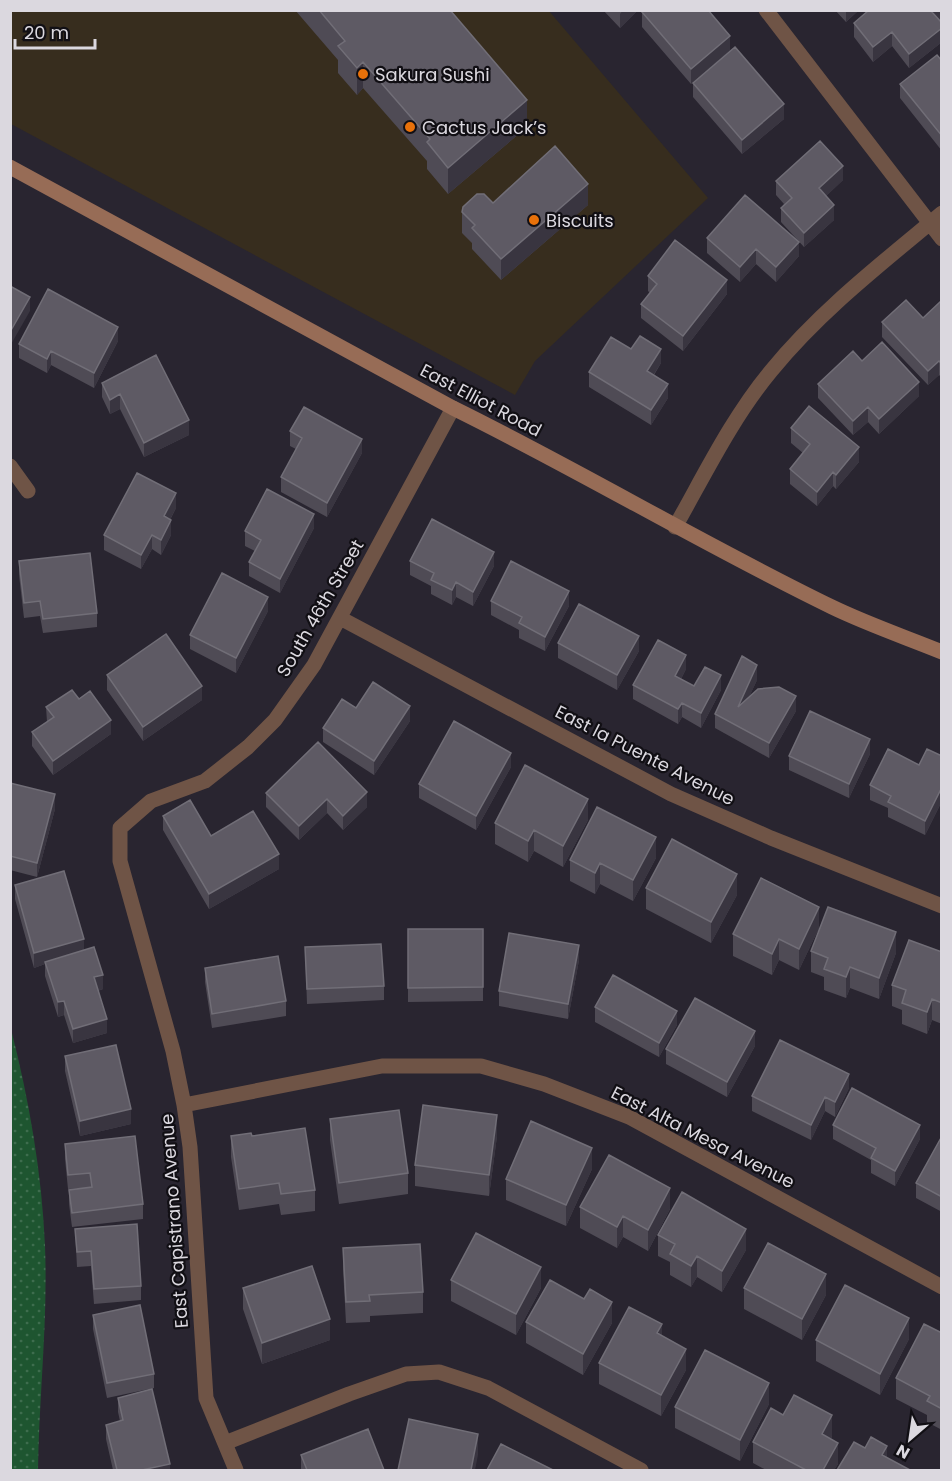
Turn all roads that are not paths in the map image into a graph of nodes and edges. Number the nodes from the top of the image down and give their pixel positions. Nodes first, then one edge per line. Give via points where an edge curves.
1 (766, 10) edge
2 (10, 167) edge
3 (942, 213) edge
4 (929, 223) junction
5 (942, 239) edge
6 (453, 408) junction
7 (10, 466) edge
8 (28, 491) dead end
9 (675, 527) junction
10 (340, 618) junction
11 (942, 652) edge
12 (120, 828) joint
13 (942, 906) edge
14 (184, 1105) junction
15 (942, 1287) edge
16 (225, 1443) junction
17 (236, 1470) edge
18 (641, 1470) edge

1 - 4 street
2 - 6 main road, East Elliot Road
3 - 4 street
4 - 5 street
4 - 9 street via 819,318 770,371 732,425
6 - 9 main road, East Elliot Road
6 - 10 street, South 46th Street
7 - 8 street
9 - 11 main road, East Elliot Road via 834,608
10 - 12 street, South 46th Street via 314,664 274,720 248,747 205,781 151,801
10 - 13 street, East la Puente Avenue via 671,794
12 - 14 street, East Capistrano Avenue via 120,861 173,1051
14 - 15 street, East Alta Mesa Avenue via 382,1066 481,1066 544,1084 629,1116
14 - 16 street, East Capistrano Avenue via 206,1398
16 - 17 street, East Capistrano Avenue
16 - 18 street via 406,1374 439,1372 488,1388

